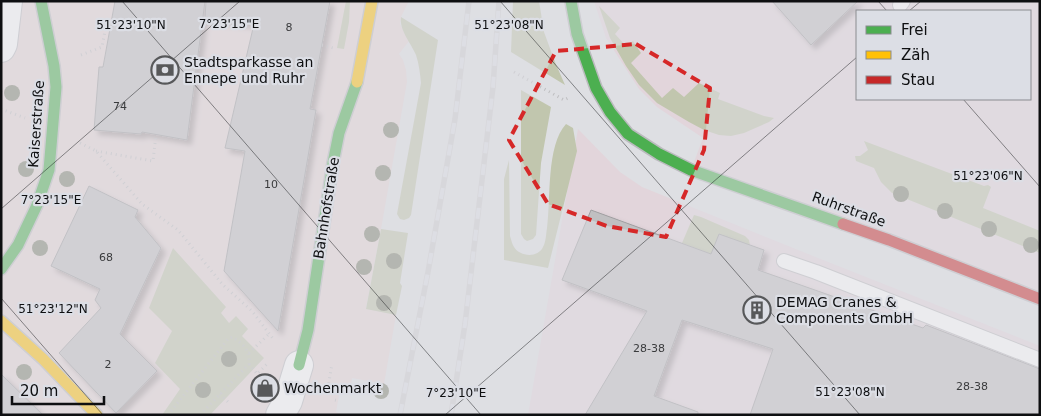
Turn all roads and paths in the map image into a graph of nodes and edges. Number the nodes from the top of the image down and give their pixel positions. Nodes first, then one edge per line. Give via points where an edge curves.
1 (8, 1) edge
2 (41, 1) edge
3 (372, 1) edge
4 (571, 1) edge
5 (108, 15) dead end
6 (1, 48) edge
7 (54, 66) junction
8 (514, 72) dead end
9 (564, 100) dead end
10 (1, 109) edge
11 (20, 116) dead end
12 (53, 129) junction
13 (156, 135) dead end
14 (96, 151) junction
15 (784, 261) dead end
16 (1, 269) edge
17 (1040, 299) edge
18 (252, 312) dead end
19 (1, 321) edge
20 (269, 334) dead end
21 (249, 352) junction
22 (1040, 360) edge
23 (248, 364) junction
24 (299, 365) joint
25 (257, 374) dead end
26 (220, 394) junction
27 (229, 403) dead end
28 (97, 415) edge
29 (168, 415) edge
30 (200, 415) edge
31 (280, 415) edge

1 - 6 street
2 - 7 street, Kaiserstraße
3 - 24 street, Bahnhofstraße via 359,77 339,133 308,330
4 - 17 street, Ruhrstraße via 577,34 596,88 628,134 659,154 691,170 890,240
5 - 7 path via 102,47
7 - 12 street, Kaiserstraße
8 - 9 path
10 - 11 path
12 - 14 path
12 - 16 street, Kaiserstraße via 49,170 37,205 18,245
13 - 14 path via 153,161
14 - 18 path via 142,204 178,230 223,285
15 - 22 lane
19 - 28 street
20 - 21 path
21 - 23 path
21 - 29 path via 237,340 228,339
23 - 25 path
23 - 26 path
24 - 31 street, Bahnhofstraße via 288,401
26 - 27 path
26 - 30 path

